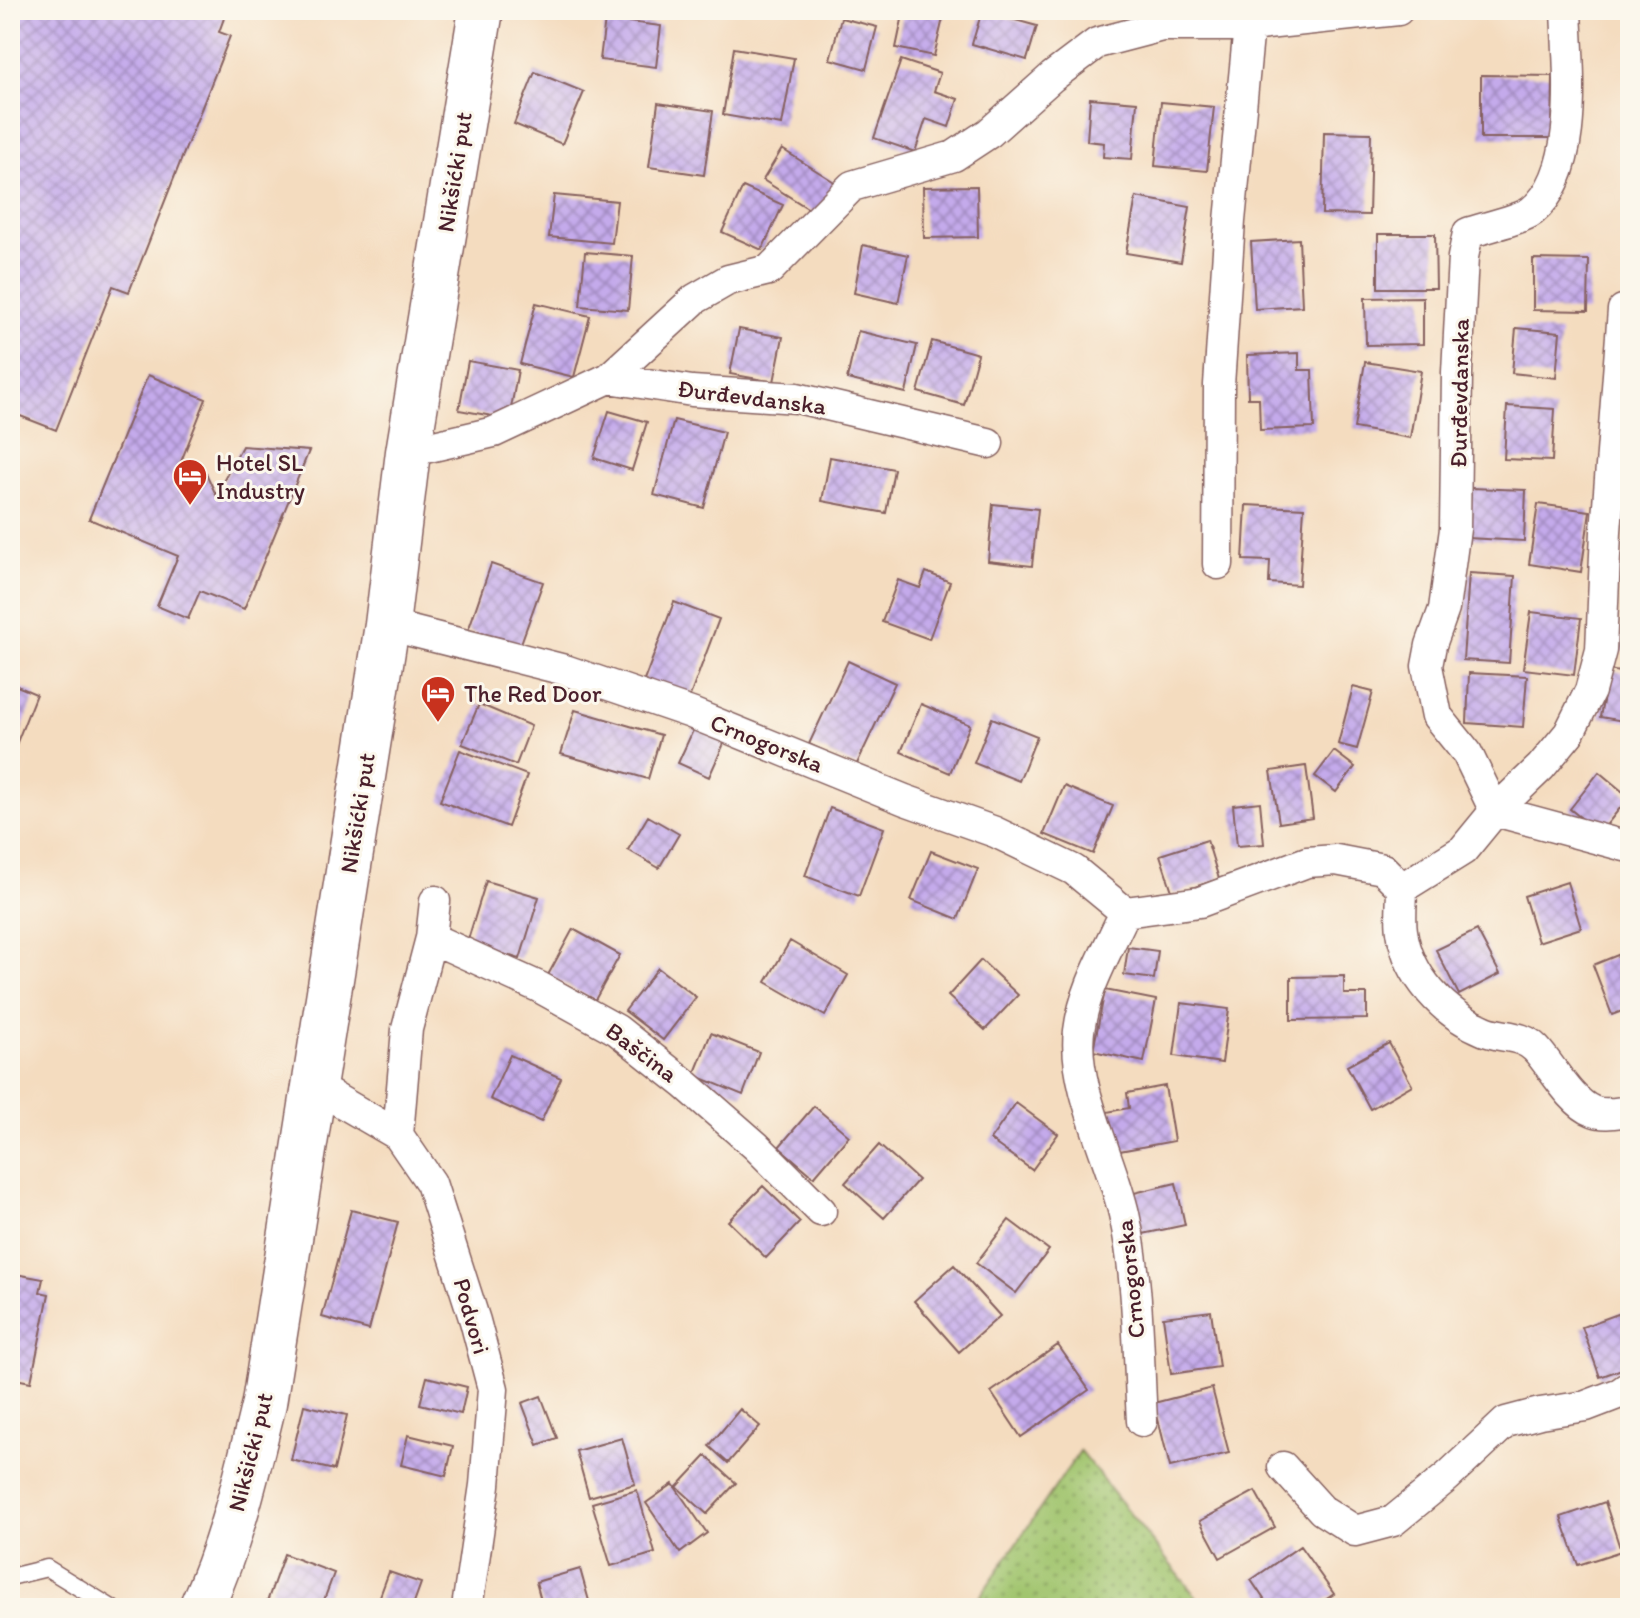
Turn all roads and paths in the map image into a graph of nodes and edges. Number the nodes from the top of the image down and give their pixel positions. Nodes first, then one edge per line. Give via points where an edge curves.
1 (481, 10) edge
2 (1398, 10) edge
3 (1566, 10) edge
4 (1265, 19) edge
5 (1146, 20) edge
6 (1623, 310) dead end
7 (609, 378) junction
8 (988, 443) dead end
9 (408, 452) junction
10 (1618, 533) edge
11 (1218, 564) dead end
12 (387, 625) junction
13 (1495, 811) junction
14 (1630, 844) edge
15 (1402, 888) junction
16 (435, 901) dead end
17 (1125, 912) junction
18 (431, 938) junction
19 (312, 1085) junction
20 (1630, 1111) edge
21 (398, 1135) junction
22 (821, 1211) dead end
23 (1630, 1386) edge
24 (1142, 1421) dead end
25 (1283, 1467) dead end
26 (10, 1577) edge
27 (112, 1608) edge
28 (201, 1608) edge
29 (467, 1608) edge

1 - 9 main road, Nikšićki put
2 - 4 street
3 - 13 street, Đurđevdanska via 1570,111 1554,182 1532,211 1468,233 1463,257 1457,505 1444,609 1427,666 1437,716 1467,753
4 - 5 street via 1162,26
4 - 11 street via 1230,221 1219,385
5 - 7 street via 1097,43 954,156 852,186 769,270 728,280 695,299
6 - 10 street
7 - 8 street, Đurđevdanska via 692,391 797,398
7 - 9 street via 494,432
9 - 12 main road, Nikšićki put
10 - 13 street via 1590,691 1569,733
12 - 17 street, Crnogorska via 565,670 691,713 995,832 1074,870
12 - 19 main road, Nikšićki put
13 - 14 street
13 - 15 street via 1463,850
15 - 17 street via 1383,869 1336,860 1307,862 1200,902
15 - 20 street via 1402,933 1417,974 1443,1006 1483,1030 1522,1038 1593,1111
16 - 18 street
17 - 24 street, Crnogorska via 1085,1001 1079,1034 1081,1073 1124,1214 1133,1271
18 - 21 street via 407,1029
18 - 22 street, Baščina via 617,1030 756,1146
19 - 21 street, Podvori
19 - 28 main road, Nikšićki put via 264,1403 219,1570
21 - 29 street, Podvori via 431,1183 493,1389
23 - 25 street via 1586,1406 1506,1422 1393,1521 1355,1531 1322,1510
26 - 27 lane via 47,1568

